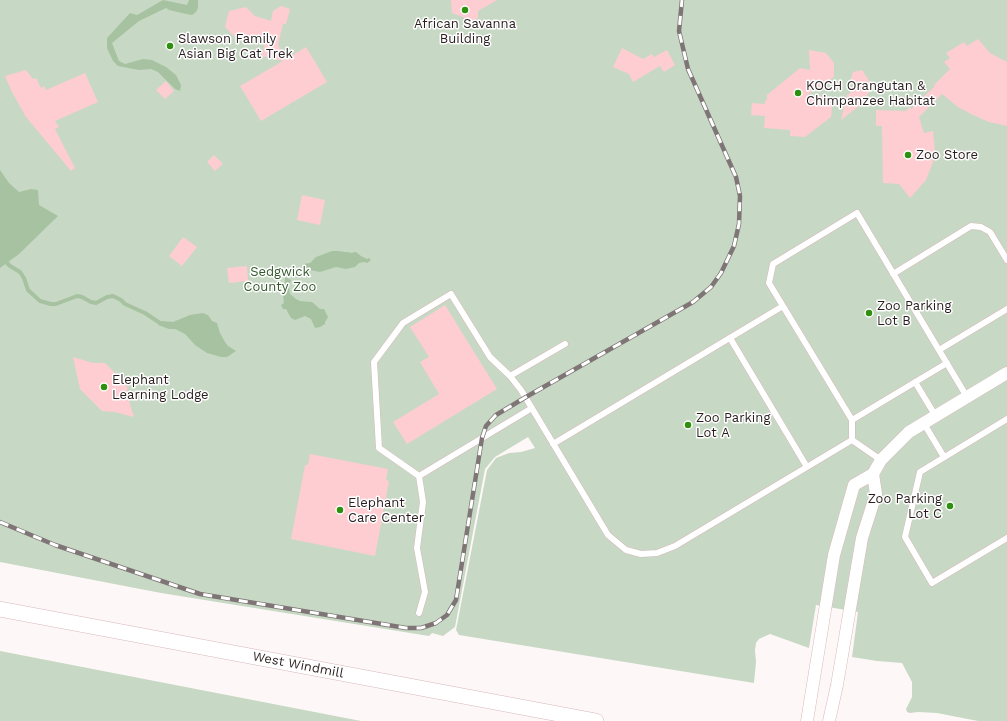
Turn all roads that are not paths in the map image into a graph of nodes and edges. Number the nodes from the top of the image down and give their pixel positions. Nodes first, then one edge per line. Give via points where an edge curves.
1 (1007, 260) edge
2 (893, 274) junction
3 (783, 306) junction
4 (1007, 309) edge
5 (730, 338) junction
6 (565, 344) dead end
7 (939, 350) junction
8 (947, 363) junction
9 (1007, 373) edge
10 (510, 376) junction
11 (915, 382) junction
12 (967, 397) junction
13 (532, 408) junction
14 (936, 415) junction
15 (1007, 419) edge
16 (852, 420) junction
17 (923, 422) junction
18 (852, 440) junction
19 (553, 444) junction
20 (944, 457) junction
21 (881, 460) junction
22 (807, 467) junction
23 (873, 474) junction
24 (419, 476) junction
25 (1007, 538) edge
26 (0, 609) edge
27 (419, 613) dead end
28 (596, 721) edge
29 (807, 721) edge
30 (829, 721) edge

1 - 2 lane via 990,232 981,227 971,226
2 - 3 lane via 857,213 773,264 769,283
2 - 7 lane
3 - 5 lane
3 - 16 lane
4 - 7 lane
5 - 19 lane
5 - 22 lane
6 - 10 lane
7 - 8 lane
8 - 11 lane
8 - 12 lane
9 - 12 street
10 - 13 lane
10 - 24 lane via 490,357 451,294 403,323 374,362 380,448
11 - 14 lane
11 - 16 lane
12 - 14 street
13 - 19 lane
13 - 24 lane
14 - 17 street
15 - 20 lane
16 - 18 lane
17 - 20 lane
17 - 21 street via 897,442
18 - 21 lane
18 - 22 lane
19 - 22 lane via 608,535 626,550 641,554 657,553 675,546
20 - 25 lane via 920,472 905,537 932,583
21 - 23 street
23 - 29 street via 854,485 834,555
23 - 30 street via 876,494 862,538
24 - 27 lane via 423,502 417,548 425,592
26 - 28 street, West Windmill

